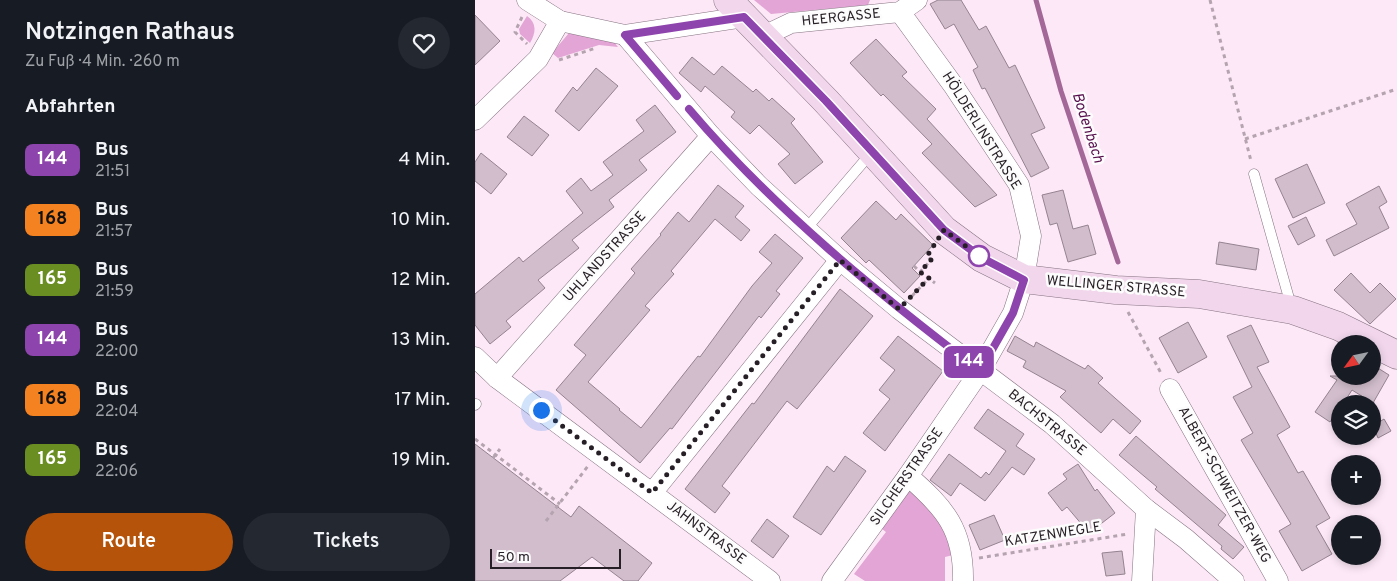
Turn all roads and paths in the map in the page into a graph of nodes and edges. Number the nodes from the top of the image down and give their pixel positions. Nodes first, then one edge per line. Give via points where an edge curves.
1 (917, 0) edge
2 (1211, 0) edge
3 (529, 1) edge
4 (734, 6) edge
5 (900, 12) junction
6 (560, 21) junction
7 (625, 35) junction
8 (764, 36) junction
9 (602, 48) dead end
10 (548, 59) junction
11 (1397, 89) edge
12 (475, 120) edge
13 (711, 136) junction
14 (1245, 139) junction
15 (872, 151) junction
16 (1254, 174) joint
17 (806, 229) junction
18 (944, 230) junction
19 (840, 260) junction
20 (914, 266) dead end
21 (920, 272) junction
22 (929, 278) junction
23 (1024, 280) junction
24 (935, 283) dead end
25 (1116, 290) junction
26 (899, 309) junction
27 (1293, 310) junction
28 (1396, 353) edge
29 (475, 357) edge
30 (980, 371) junction
31 (497, 378) junction
32 (1170, 389) joint
33 (475, 438) edge
34 (500, 449) dead end
35 (599, 453) junction
36 (495, 457) junction
37 (908, 476) junction
38 (652, 493) junction
39 (560, 504) junction
40 (1146, 508) junction
41 (546, 522) dead end
42 (1145, 531) junction
43 (963, 561) junction
44 (770, 581) edge
45 (832, 581) edge
46 (963, 581) edge
47 (1141, 581) edge
48 (1234, 581) edge
49 (1278, 581) edge

1 - 5 street, HEERGASSE
2 - 14 path
3 - 6 street
3 - 10 path via 515,32
4 - 7 street via 690,26
4 - 8 street, WELLINGER STRASSE
5 - 8 street, HEERGASSE via 791,23
5 - 23 street, HÖLDERLINSTRASSE via 1019,185 1031,236
6 - 7 street
6 - 10 street
7 - 13 street, BACHSTRASSE
8 - 15 street, WELLINGER STRASSE
9 - 10 path
10 - 12 street
11 - 14 path
13 - 17 street, BACHSTRASSE
13 - 31 street, UHLANDSTRASSE
14 - 16 path
15 - 17 lane
15 - 18 street, WELLINGER STRASSE
16 - 27 lane
17 - 19 street, BACHSTRASSE
18 - 21 path via 927,256 931,260
18 - 23 street, WELLINGER STRASSE via 982,258
19 - 26 street, BACHSTRASSE
19 - 38 street
20 - 21 path
21 - 22 path
22 - 24 path
22 - 26 path
23 - 25 street, WELLINGER STRASSE
23 - 30 street, HÖLDERLINSTRASSE via 1013,313
25 - 27 street, WELLINGER STRASSE via 1199,294
25 - 32 path
26 - 30 street, BACHSTRASSE
27 - 28 street, WELLINGER STRASSE
29 - 31 street, JAHNSTRASSE
30 - 37 street, SILCHERSTRASSE
30 - 40 street, BACHSTRASSE via 1052,424
31 - 35 street, JAHNSTRASSE
32 - 49 street, ALBERT-SCHWEITZER-WEG
33 - 36 path
34 - 36 path
35 - 38 street, JAHNSTRASSE
35 - 39 path
36 - 39 path
37 - 43 street via 934,499 956,531
37 - 45 street, SILCHERSTRASSE
38 - 44 street, JAHNSTRASSE
39 - 41 path
40 - 42 street
40 - 48 street, BACHSTRASSE
42 - 43 path, KATZENWEGLE
42 - 47 street
43 - 46 street

